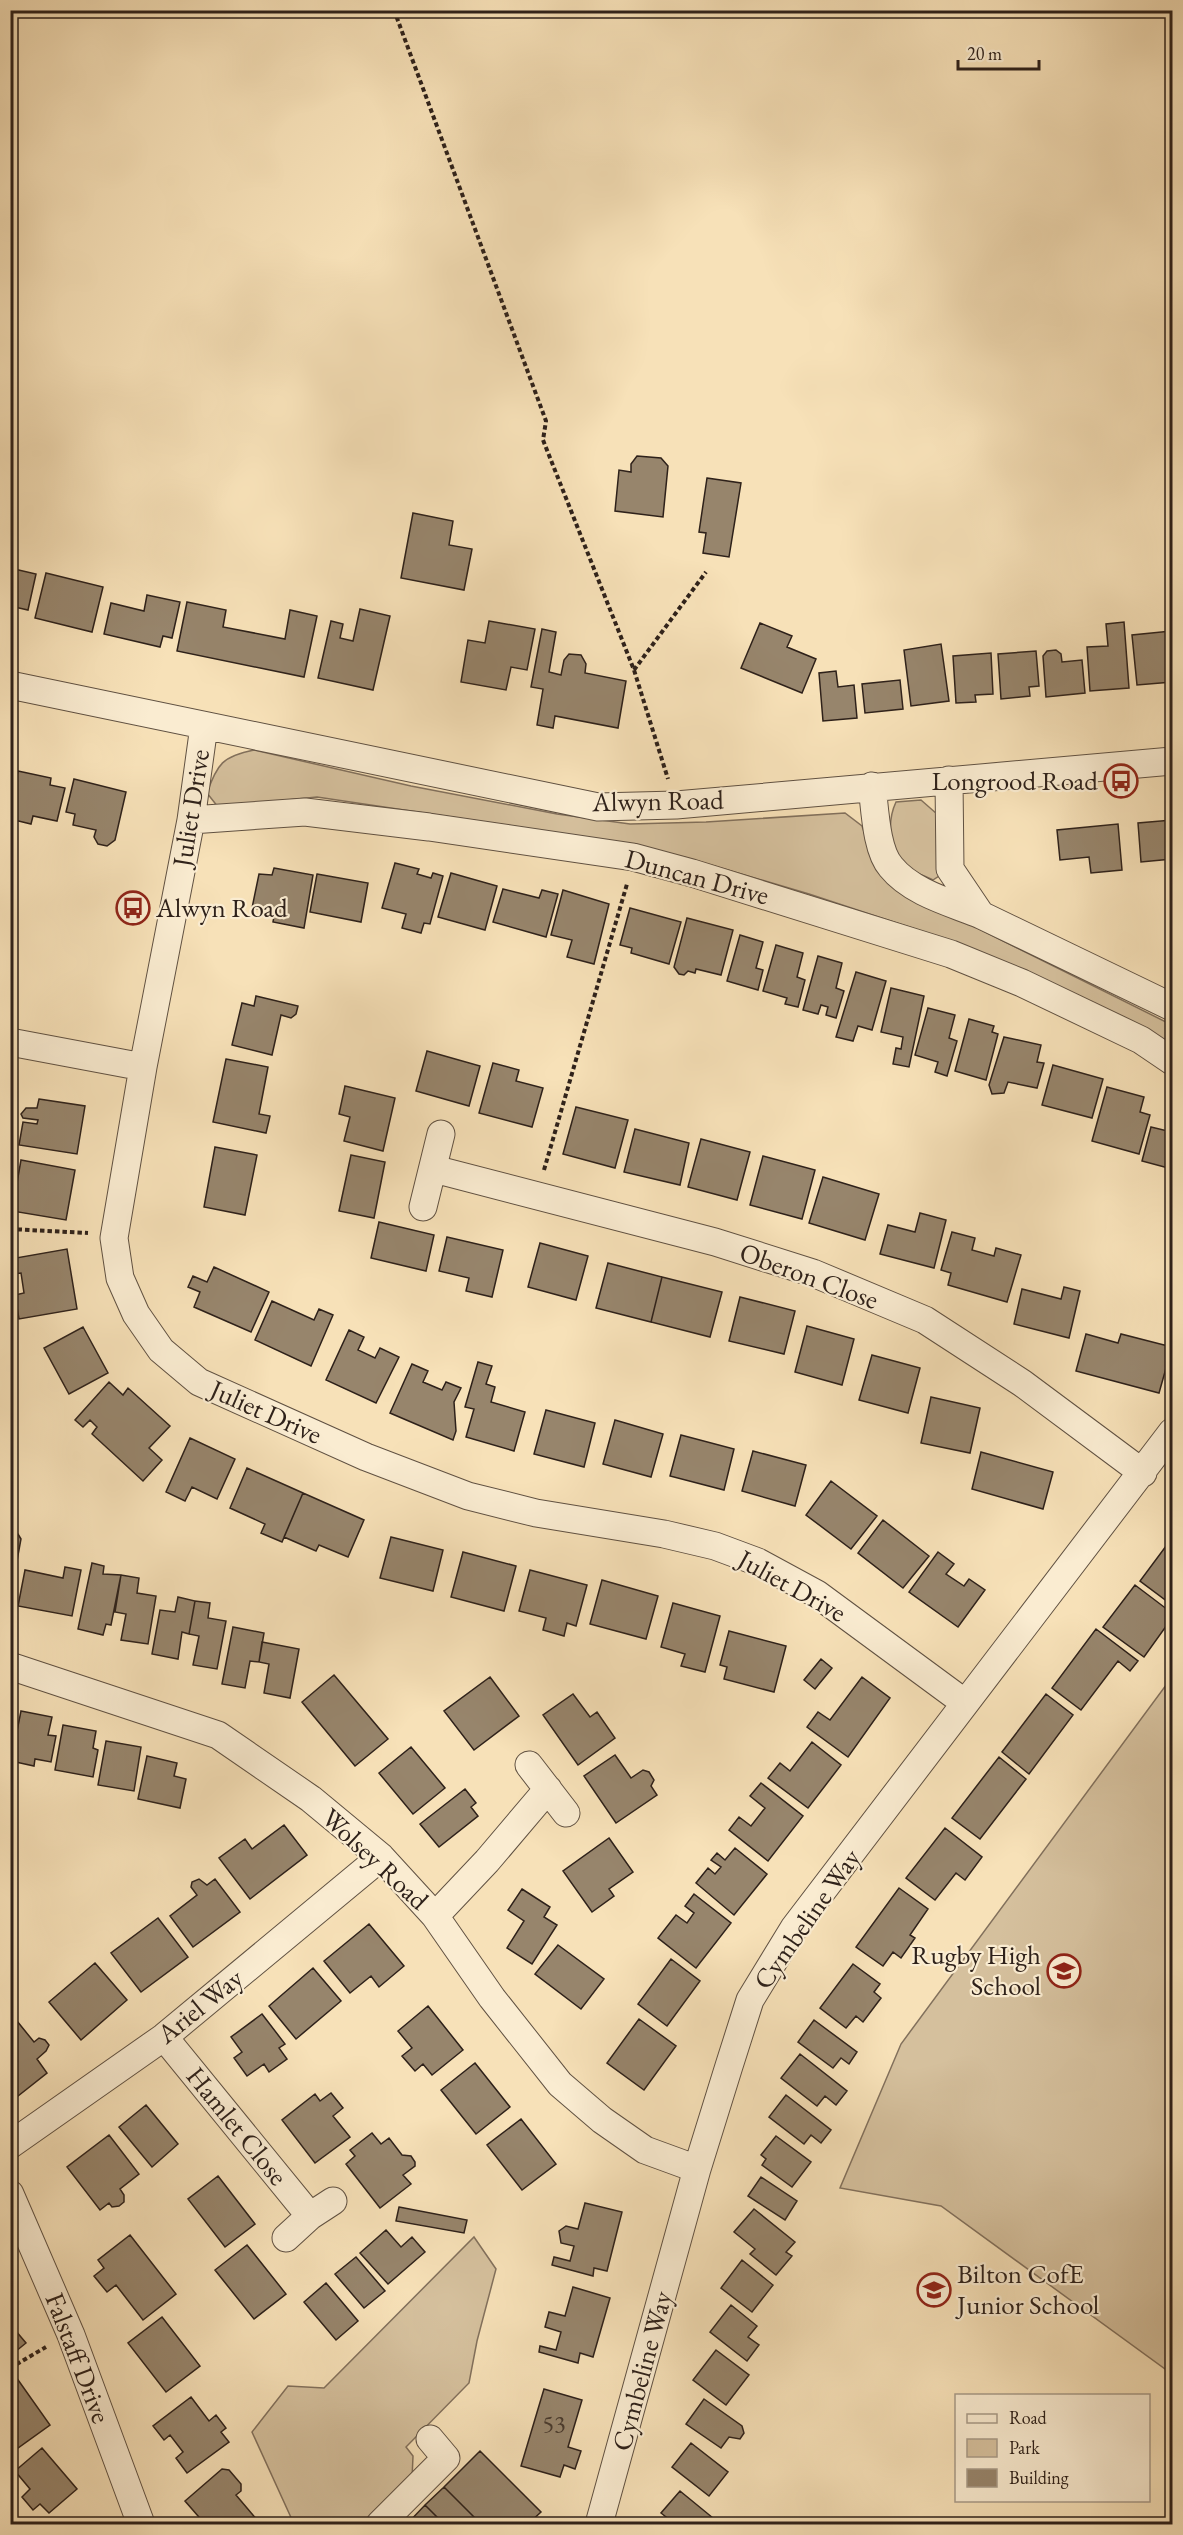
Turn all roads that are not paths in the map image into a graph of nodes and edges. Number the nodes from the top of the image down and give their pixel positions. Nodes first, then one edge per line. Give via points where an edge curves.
1 (10, 685) edge
2 (204, 726) junction
3 (1173, 761) edge
4 (949, 780) junction
5 (872, 786) junction
6 (191, 820) junction
7 (981, 915) junction
8 (1173, 1007) edge
9 (10, 1042) edge
10 (1173, 1061) edge
11 (143, 1067) junction
12 (441, 1134) dead end
13 (434, 1169) junction
14 (423, 1207) dead end
15 (1173, 1432) edge
16 (1143, 1473) junction
17 (10, 1666) edge
18 (965, 1703) junction
19 (528, 1765) dead end
20 (548, 1789) junction
21 (566, 1813) dead end
22 (381, 1857) junction
23 (435, 1916) junction
24 (164, 2037) junction
25 (10, 2145) edge
26 (698, 2169) junction
27 (10, 2194) edge
28 (333, 2201) dead end
29 (310, 2216) junction
30 (286, 2238) dead end
31 (430, 2439) dead end
32 (141, 2524) edge
33 (380, 2524) edge
34 (599, 2524) edge

1 - 2 street, Alwyn Road
2 - 5 street, Alwyn Road via 598,807 676,805
2 - 6 street, Juliet Drive
3 - 4 street, Alwyn Road
4 - 5 street, Alwyn Road
4 - 7 street via 950,869
5 - 7 street via 878,834 890,867 914,886
6 - 10 street, Duncan Drive via 305,812 633,857 951,954 1130,1035
6 - 11 street, Juliet Drive
7 - 8 street
9 - 11 street
11 - 18 street, Juliet Drive via 114,1238 120,1278 136,1314 161,1350 199,1382 366,1457 468,1496 664,1534 715,1546 758,1562 817,1594
12 - 13 street
13 - 14 street
13 - 16 street, Oberon Close via 715,1242 813,1273 925,1320 1022,1383
15 - 16 street, Cymbeline Way
16 - 18 street, Cymbeline Way
17 - 22 street, Wolsey Road via 218,1735 311,1799
18 - 26 street, Cymbeline Way via 794,1928 750,2000
19 - 20 street
20 - 21 street
20 - 23 street
22 - 23 street, Wolsey Road
22 - 24 street, Ariel Way
23 - 26 street, Wolsey Road via 492,1998 560,2084 645,2150
24 - 25 street, Ariel Way
24 - 29 street, Hamlet Close
26 - 34 street, Cymbeline Way
27 - 32 street, Falstaff Drive via 71,2335
28 - 29 street
29 - 30 street
31 - 33 street via 446,2458

